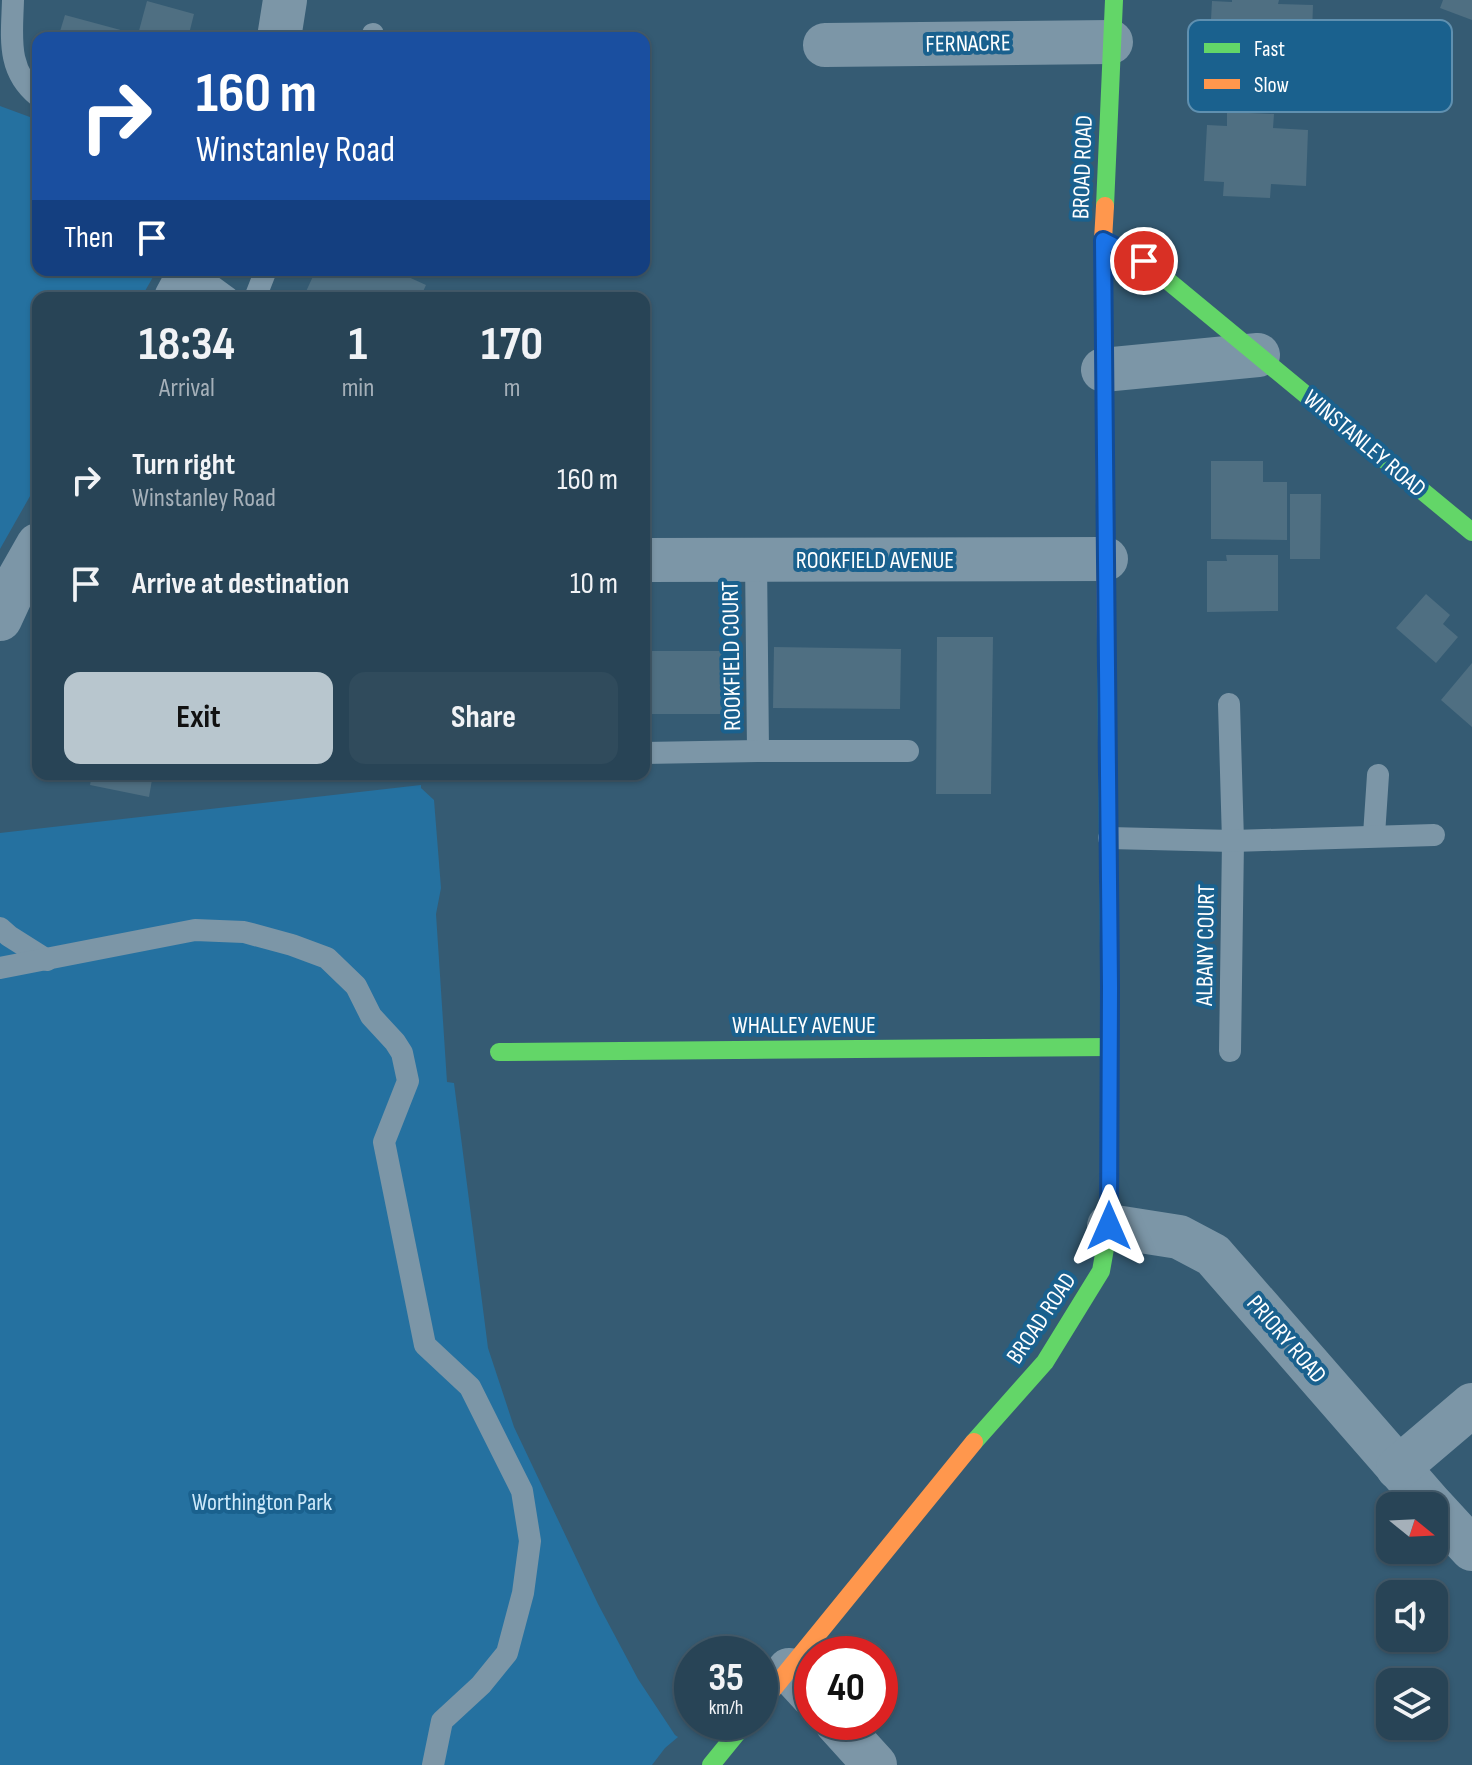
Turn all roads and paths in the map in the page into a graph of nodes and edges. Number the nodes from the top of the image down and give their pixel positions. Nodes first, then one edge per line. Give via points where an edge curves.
1 (13, 0) edge
2 (285, 0) edge
3 (1112, 21) edge
4 (280, 32) edge
5 (825, 45) dead end
6 (32, 91) edge
7 (1103, 240) junction
8 (186, 280) edge
9 (214, 292) edge
10 (1258, 355) junction
11 (1103, 370) junction
12 (1472, 532) edge
13 (32, 556) edge
14 (1106, 559) junction
15 (650, 560) edge
16 (756, 560) junction
17 (0, 619) edge
18 (1229, 704) dead end
19 (758, 751) junction
20 (908, 751) dead end
21 (650, 753) edge
22 (1378, 775) dead end
23 (1374, 835) junction
24 (1434, 835) dead end
25 (1109, 838) junction
26 (1233, 841) junction
27 (0, 928) edge
28 (47, 960) junction
29 (0, 968) edge
30 (1110, 1047) junction
31 (1230, 1051) dead end
32 (499, 1052) dead end
33 (1109, 1226) junction
34 (1472, 1405) edge
35 (1398, 1468) junction
36 (1420, 1492) edge
37 (1448, 1523) edge
38 (1472, 1549) edge
39 (834, 1636) edge
40 (731, 1740) edge
41 (852, 1740) edge
42 (433, 1765) edge
43 (711, 1765) edge
44 (875, 1765) edge

1 - 6 lane via 12,51 18,73
2 - 4 street
3 - 5 street, FERNACRE
3 - 7 street, BROAD ROAD
7 - 10 street, WINSTANLEY ROAD via 1144,261
7 - 11 street, BROAD ROAD
8 - 9 lane
10 - 11 street
10 - 12 street, WINSTANLEY ROAD
11 - 14 street, BROAD ROAD
13 - 17 street
14 - 16 street, ROOKFIELD AVENUE
14 - 25 street, BROAD ROAD
15 - 16 street, ROOKFIELD AVENUE
16 - 19 lane, ROOKFIELD COURT
18 - 26 lane, ALBANY COURT
19 - 20 lane, ROOKFIELD COURT
19 - 21 lane, ROOKFIELD COURT
22 - 23 lane
23 - 24 lane
23 - 26 lane
25 - 26 lane
25 - 30 street, BROAD ROAD
26 - 31 lane, ALBANY COURT
27 - 28 lane
28 - 29 lane
28 - 42 lane via 195,930 244,932 327,958 356,986 371,1016 402,1053 408,1081 384,1142 425,1345 470,1387 522,1491 530,1541 507,1653 442,1721
30 - 32 street, WHALLEY AVENUE
30 - 33 street, BROAD ROAD
33 - 35 street, PRIORY ROAD via 1179,1237 1213,1255
33 - 39 street, BROAD ROAD via 1101,1271 1045,1362 958,1460
34 - 35 street
35 - 36 street, PRIORY ROAD
37 - 38 street, PRIORY ROAD
40 - 43 street
41 - 44 street

